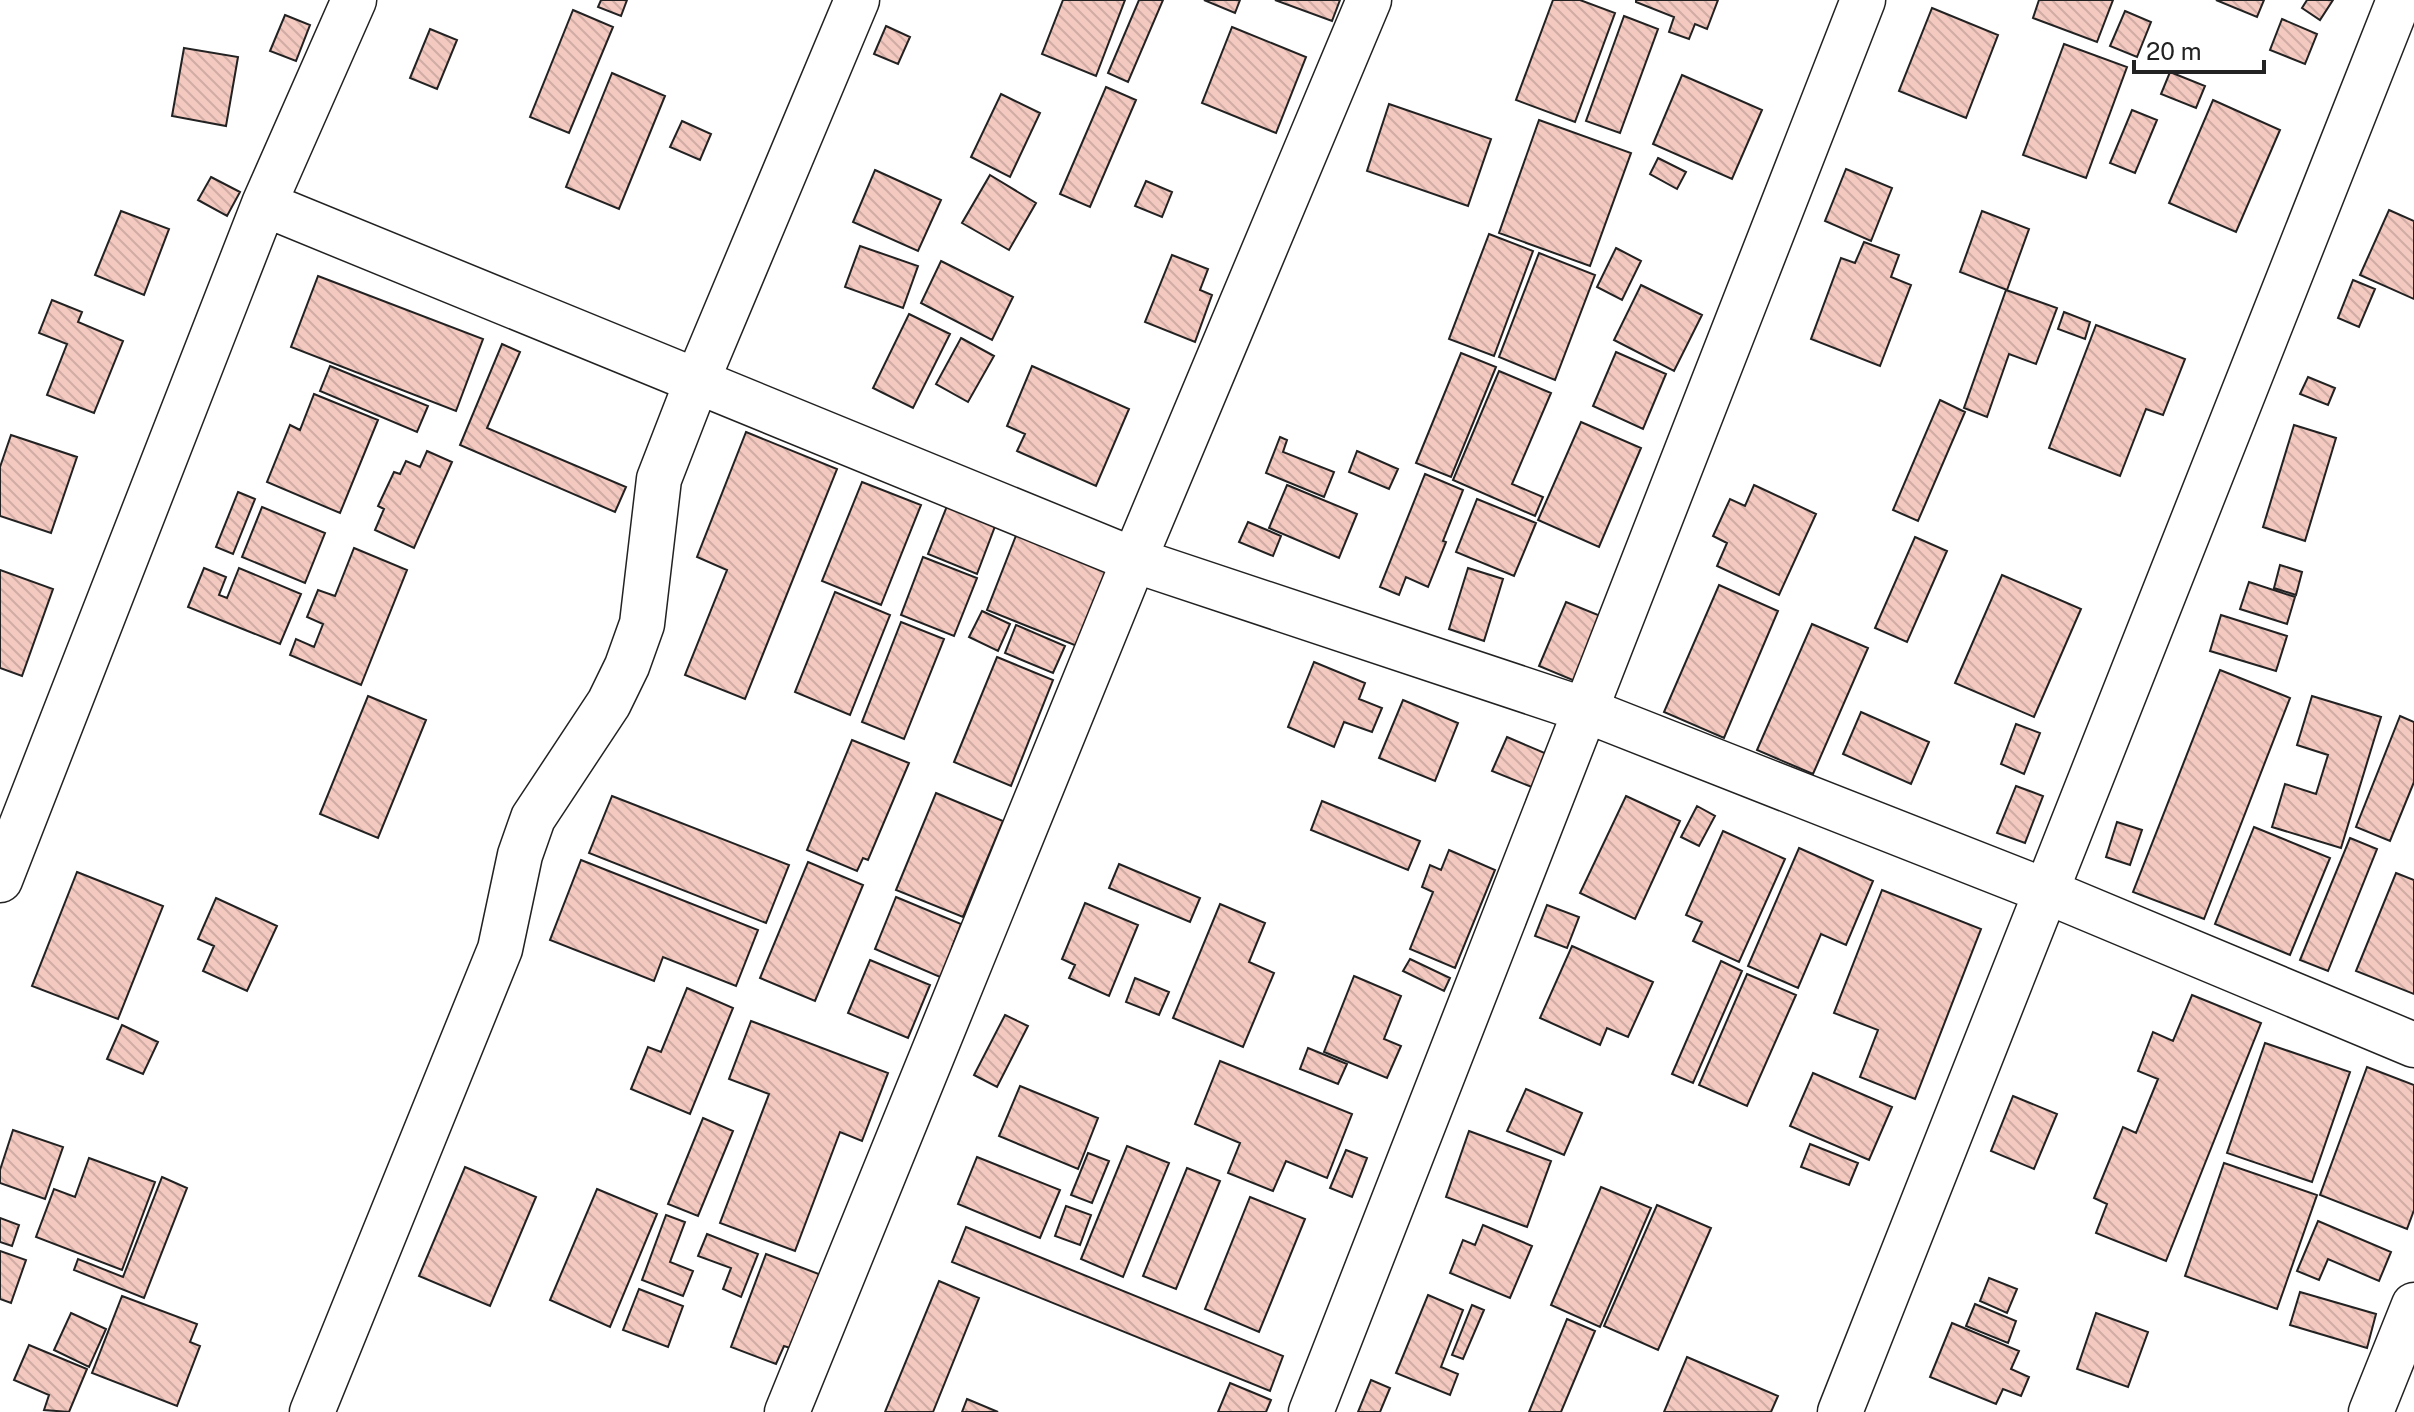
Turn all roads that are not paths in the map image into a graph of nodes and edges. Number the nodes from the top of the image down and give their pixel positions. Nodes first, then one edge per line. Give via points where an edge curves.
1 (354, 0) edge
2 (857, 0) edge
3 (1369, 0) edge
4 (1863, 0) edge
5 (2399, 0) edge
6 (264, 204) junction
7 (697, 381) junction
8 (1134, 560) junction
9 (1585, 710) junction
10 (10, 835) edge
11 (0, 880) edge
12 (2048, 892) junction
13 (2414, 1045) edge
14 (2414, 1305) edge
15 (312, 1412) edge
16 (787, 1412) edge
17 (1311, 1412) edge
18 (1840, 1412) edge
19 (2371, 1412) edge

1 - 6 street
2 - 7 street
3 - 8 street
4 - 9 street
5 - 12 street
6 - 7 street
6 - 10 street
7 - 8 street
7 - 15 street via 659,479 642,624 627,666 609,703 533,818 500,949
8 - 9 street
8 - 16 street
9 - 12 street
9 - 17 street
10 - 11 street
12 - 13 street
12 - 18 street
14 - 19 street

